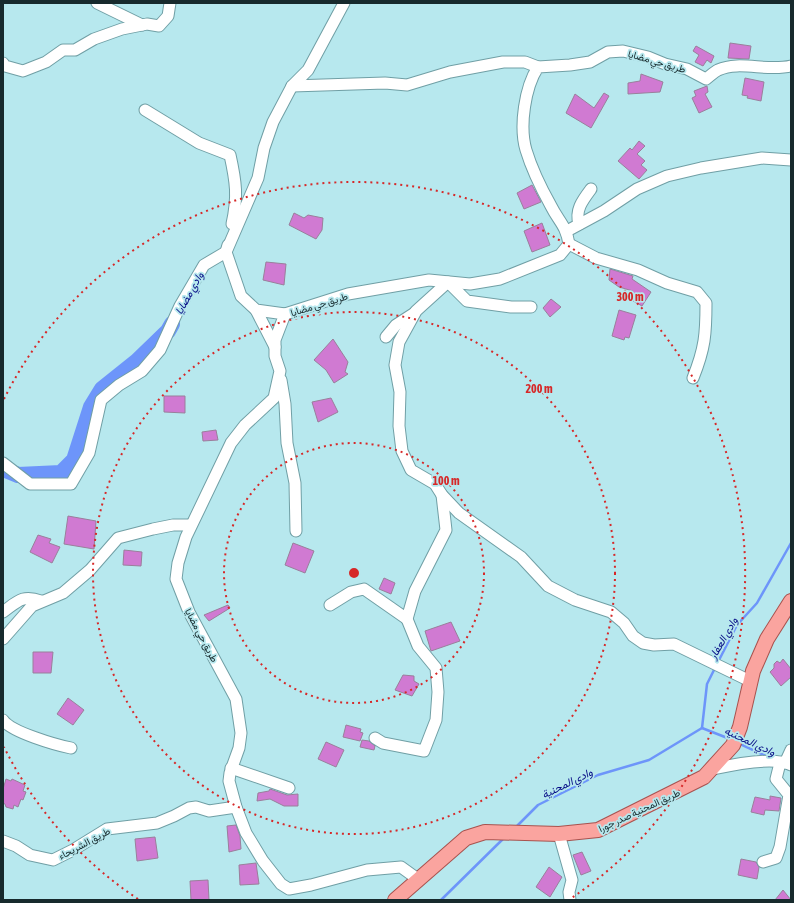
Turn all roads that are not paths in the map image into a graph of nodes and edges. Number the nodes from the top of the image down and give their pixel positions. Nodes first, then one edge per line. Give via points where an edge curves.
1 (97, 3) edge
2 (170, 3) edge
3 (344, 3) edge
4 (143, 25) junction
5 (3, 62) edge
6 (538, 66) junction
7 (791, 66) edge
8 (292, 86) junction
9 (145, 110) dead end
10 (791, 160) edge
11 (591, 189) dead end
12 (579, 224) junction
13 (567, 231) junction
14 (569, 244) junction
15 (226, 252) junction
16 (448, 282) junction
17 (531, 307) dead end
18 (256, 310) junction
19 (416, 311) junction
20 (285, 314) junction
21 (386, 337) dead end
22 (275, 347) junction
23 (280, 371) junction
24 (693, 378) dead end
25 (3, 463) edge
26 (442, 495) junction
27 (191, 525) junction
28 (296, 531) dead end
29 (41, 601) junction
30 (791, 601) edge
31 (330, 605) dead end
32 (3, 612) edge
33 (20, 619) junction
34 (407, 619) junction
35 (3, 627) edge
36 (3, 639) edge
37 (750, 680) junction
38 (3, 720) edge
39 (375, 738) dead end
40 (71, 748) dead end
41 (791, 750) edge
42 (785, 763) edge
43 (717, 764) junction
44 (232, 768) junction
45 (289, 788) dead end
46 (236, 807) junction
47 (559, 834) junction
48 (3, 841) edge
49 (763, 862) dead end
50 (419, 880) junction
51 (395, 900) edge
52 (570, 900) edge

1 - 4 street
2 - 4 street via 168,16 159,26
3 - 8 street via 308,70
4 - 5 street via 94,39 75,50 63,50 46,62 23,71 4,66
6 - 7 street, طريق حي مضايا via 590,62 608,52 623,51 687,69 706,79 718,70 736,65 779,69
6 - 8 street via 525,62 503,62 450,72 407,85 385,83
6 - 13 street via 531,77 526,98 526,148 536,177 552,209
8 - 15 street via 273,122 258,178
9 - 15 street via 199,143 230,155 237,184 236,208
10 - 12 street via 762,158 667,176 637,189
11 - 12 street via 580,204 577,216
12 - 13 street
13 - 14 street
14 - 16 street, طريق حي مضايا via 560,255 500,279 470,284
14 - 24 street via 596,258 638,270 679,288 697,292 706,303 706,338 701,360
15 - 18 street via 241,296
15 - 25 street via 204,265 180,306 160,350 142,371 101,400 89,453 71,484 30,484
16 - 17 street via 467,301
16 - 19 street
16 - 20 street, طريق حي مضايا via 429,280 348,294
18 - 20 street
18 - 22 street
19 - 21 street
19 - 26 street via 399,342 395,365 400,392 399,426 402,451 411,470 435,484
20 - 22 street, طريق حي مضايا via 275,340
22 - 23 street, طريق حي مضايا
23 - 27 street, طريق حي مضايا via 274,398 245,425 231,443
23 - 28 street via 287,443 295,483
26 - 34 street via 446,530 415,592
26 - 37 street via 459,513 521,557 548,586 576,600 611,612 643,643 674,644
27 - 29 street via 173,525 118,538 90,570 63,593
27 - 44 street, طريق حي مضايا via 178,563 176,579 189,612 236,699 241,733
29 - 32 street via 33,598 22,599
29 - 33 street via 32,606
30 - 37 main road, طريق المحنية صدر جورا via 767,639
31 - 34 street via 351,592 364,589
33 - 35 street
33 - 36 street
34 - 39 street via 418,646 436,668 436,720 424,751
37 - 43 main road, طريق المحنية صدر جورا via 740,727 733,745
38 - 40 street via 6,724 55,745
41 - 42 street
42 - 43 street
42 - 49 street via 776,779 789,795 781,839 776,858
43 - 47 main road, طريق المحنية صدر جورا via 704,777 598,830
44 - 45 street
44 - 46 street, طريق حي مضايا via 229,781
46 - 48 street, طريق الشريحاء via 210,811 189,808 157,823 107,828 53,860 30,855
46 - 50 street, طريق حي مضايا via 246,833 263,861 281,884 289,889 367,870 402,867
47 - 50 main road, طريق المحنية صدر جورا via 485,832 466,838
47 - 52 street via 572,880
50 - 51 main road, طريق المحنية صدر جورا

